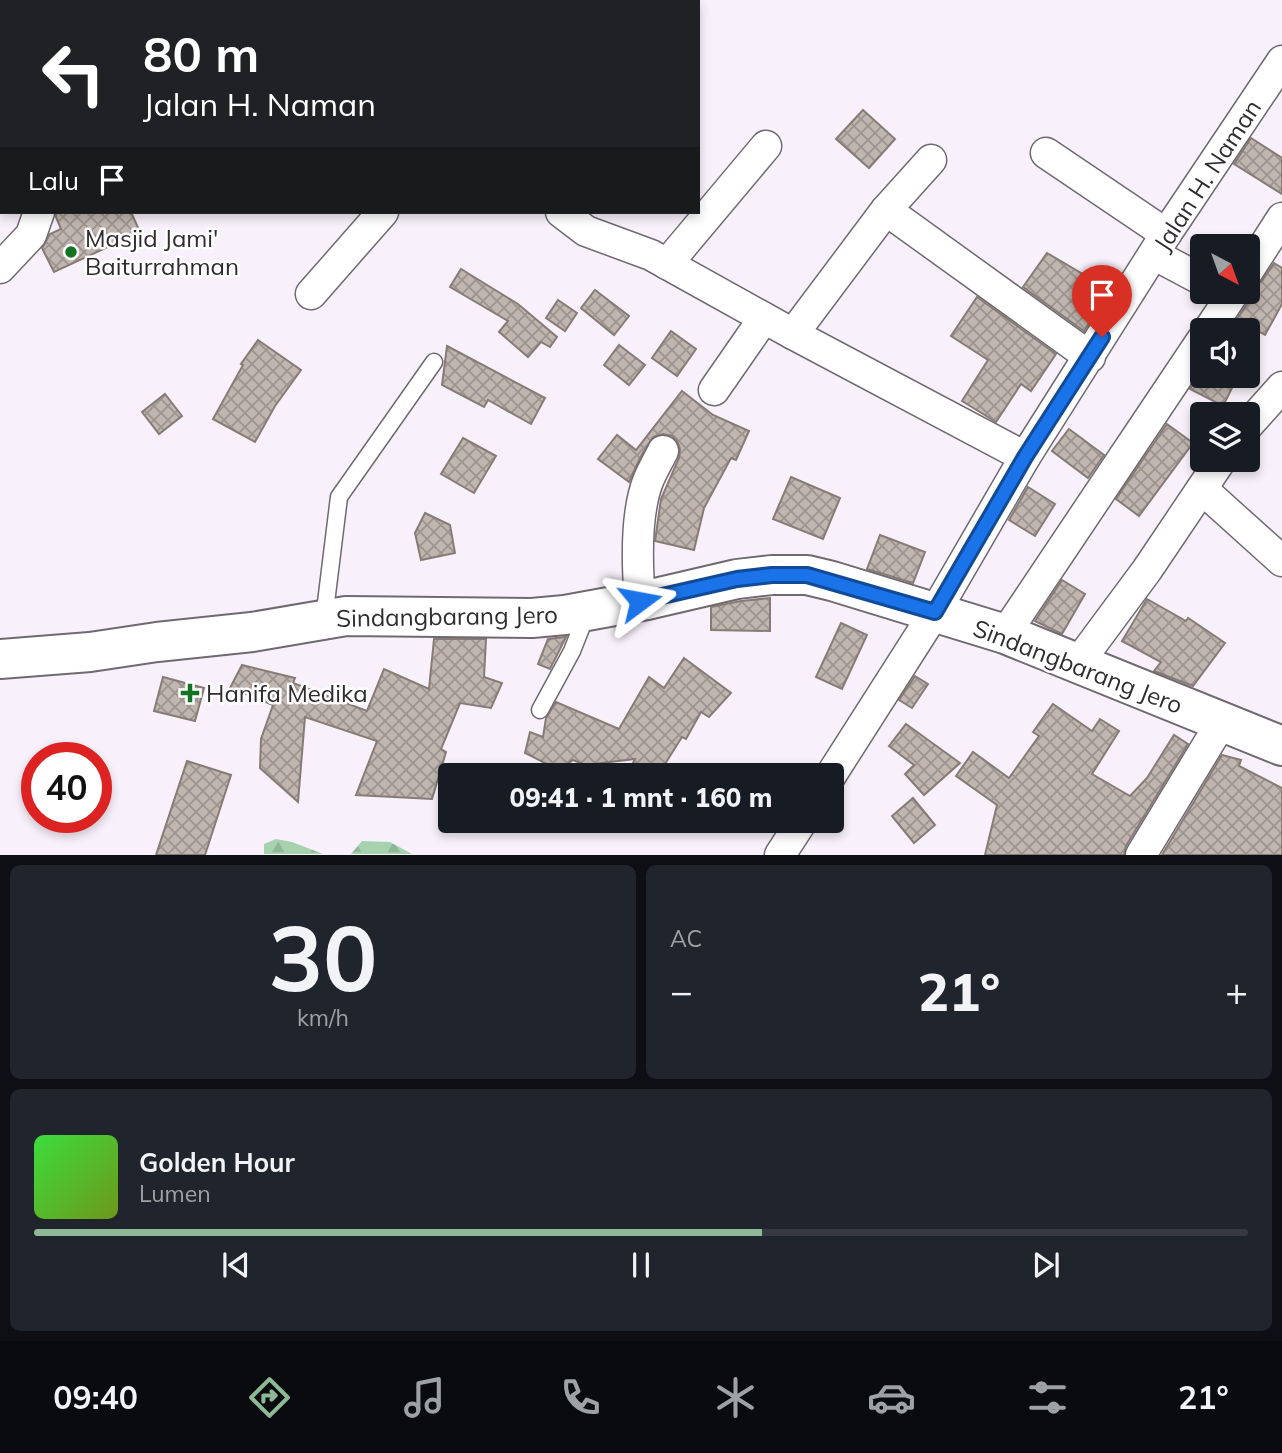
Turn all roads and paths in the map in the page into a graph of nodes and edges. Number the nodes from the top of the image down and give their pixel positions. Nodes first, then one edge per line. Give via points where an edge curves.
1 (1282, 61) edge
2 (766, 146) dead end
3 (1046, 153) dead end
4 (931, 160) dead end
5 (886, 210) junction
6 (37, 214) edge
7 (381, 214) edge
8 (564, 214) edge
9 (1282, 218) edge
10 (1161, 244) junction
11 (1260, 252) edge
12 (667, 264) junction
13 (0, 268) edge
14 (1190, 269) edge
15 (311, 294) dead end
16 (764, 318) junction
17 (793, 334) junction
18 (1090, 357) junction
19 (1190, 358) edge
20 (434, 362) dead end
21 (1282, 387) edge
22 (714, 390) dead end
23 (1260, 412) edge
24 (663, 452) dead end
25 (1025, 457) junction
26 (1213, 472) edge
27 (1202, 489) junction
28 (1282, 561) edge
29 (640, 601) junction
30 (588, 610) junction
31 (935, 612) junction
32 (324, 619) junction
33 (1005, 634) junction
34 (0, 659) edge
35 (1078, 663) junction
36 (540, 710) dead end
37 (1221, 723) junction
38 (1282, 746) edge
39 (839, 763) edge
40 (794, 833) edge
41 (780, 855) edge
42 (1141, 855) edge

1 - 10 street, Jalan H. Naman
2 - 12 street
3 - 10 street
4 - 5 street
5 - 17 street
5 - 18 street
6 - 13 street via 31,235
7 - 15 street
8 - 12 street via 586,231
9 - 11 street
10 - 14 street
10 - 18 street, Jalan H. Naman
12 - 16 street
16 - 17 street
16 - 22 street
17 - 25 street
18 - 25 street, Jalan H. Naman
19 - 33 street
20 - 32 lane via 339,497
21 - 23 street
24 - 29 street via 647,483 640,523 636,558
25 - 31 street, Jalan H. Naman
26 - 27 street
27 - 28 street
27 - 35 street
29 - 30 street, Sindangbarang Jero
29 - 31 street, Sindangbarang Jero via 737,579 807,575
30 - 32 street, Sindangbarang Jero via 533,618 416,615
30 - 36 lane
31 - 33 street, Sindangbarang Jero
31 - 39 street, Jalan H. Naman
32 - 34 street, Sindangbarang Jero via 90,652
33 - 35 street, Sindangbarang Jero
35 - 37 street, Sindangbarang Jero
37 - 38 street, Sindangbarang Jero
37 - 42 street
40 - 41 street

